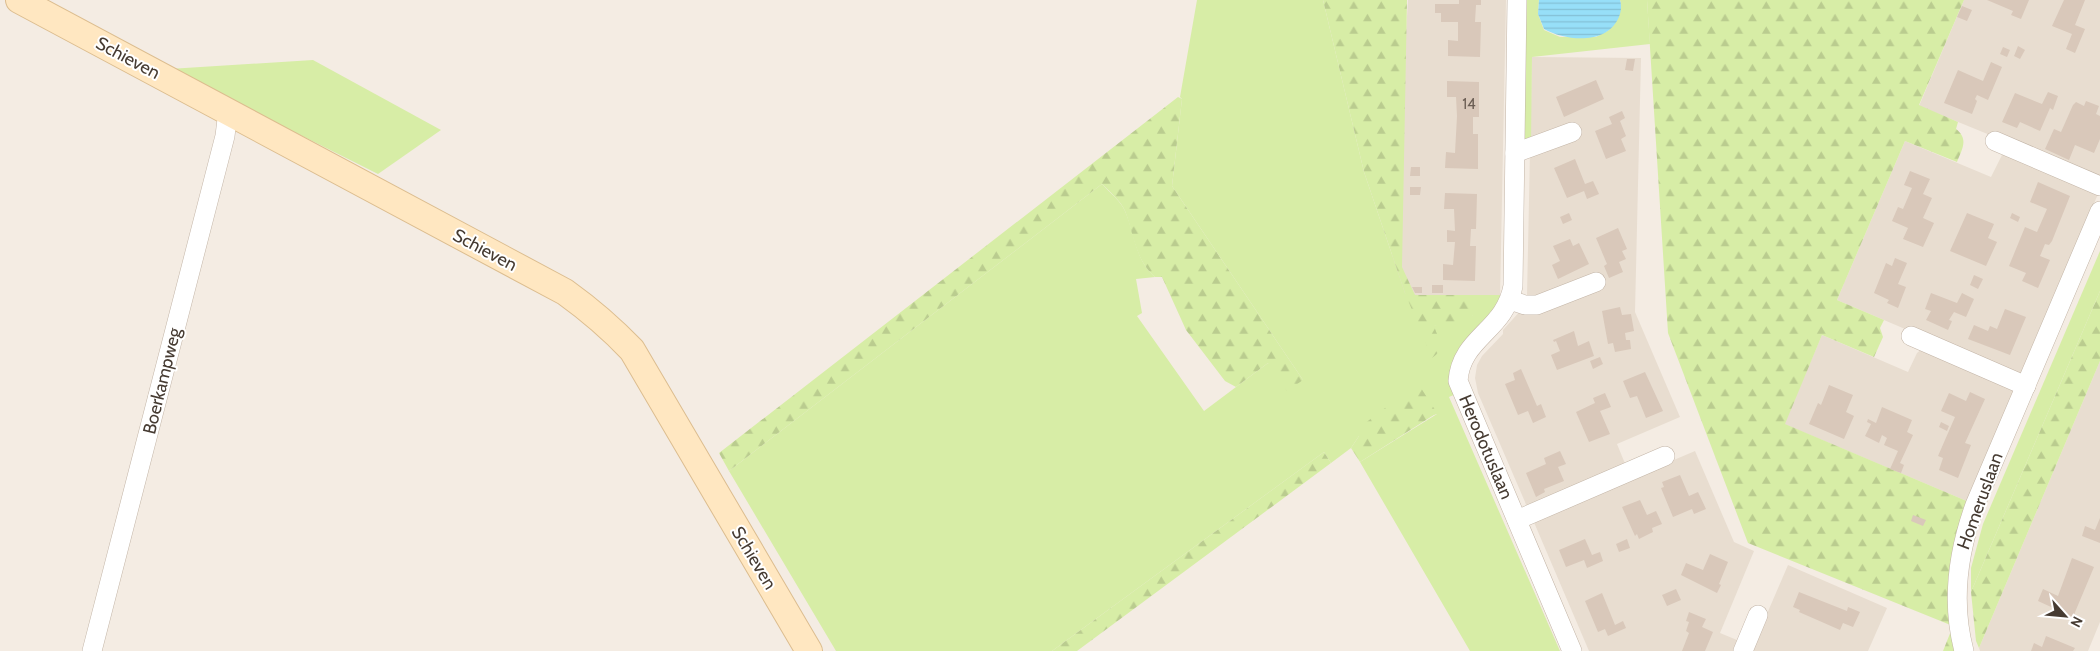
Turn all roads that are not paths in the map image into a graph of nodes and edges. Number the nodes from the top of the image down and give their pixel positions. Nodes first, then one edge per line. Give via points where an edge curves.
1 (19, 0) edge
2 (1518, 0) edge
3 (228, 111) junction
4 (1572, 132) dead end
5 (1994, 141) dead end
6 (1515, 153) junction
7 (2100, 186) edge
8 (2100, 211) edge
9 (1596, 282) dead end
10 (1510, 300) junction
11 (1911, 336) dead end
12 (2026, 386) junction
13 (1665, 456) dead end
14 (1517, 520) junction
15 (1758, 615) dead end
16 (92, 651) edge
17 (809, 651) edge
18 (1572, 651) edge
19 (1743, 651) edge
20 (1964, 651) edge

1 - 3 street, Schieven
2 - 6 street, Herodotuslaan
3 - 16 street, Boerkampweg via 225,136
3 - 17 street, Schieven via 565,292 611,328 632,350
4 - 6 street
5 - 7 street
6 - 10 street, Herodotuslaan via 1513,286
8 - 12 street, Homeruslaan
9 - 10 street via 1537,305 1525,306
10 - 14 street, Herodotuslaan via 1501,316 1466,353 1459,368 1458,381
11 - 12 street
12 - 20 street, Homeruslaan via 1963,540 1957,600
13 - 14 street, Herodotuslaan
14 - 18 street, Herodotuslaan
15 - 19 street

